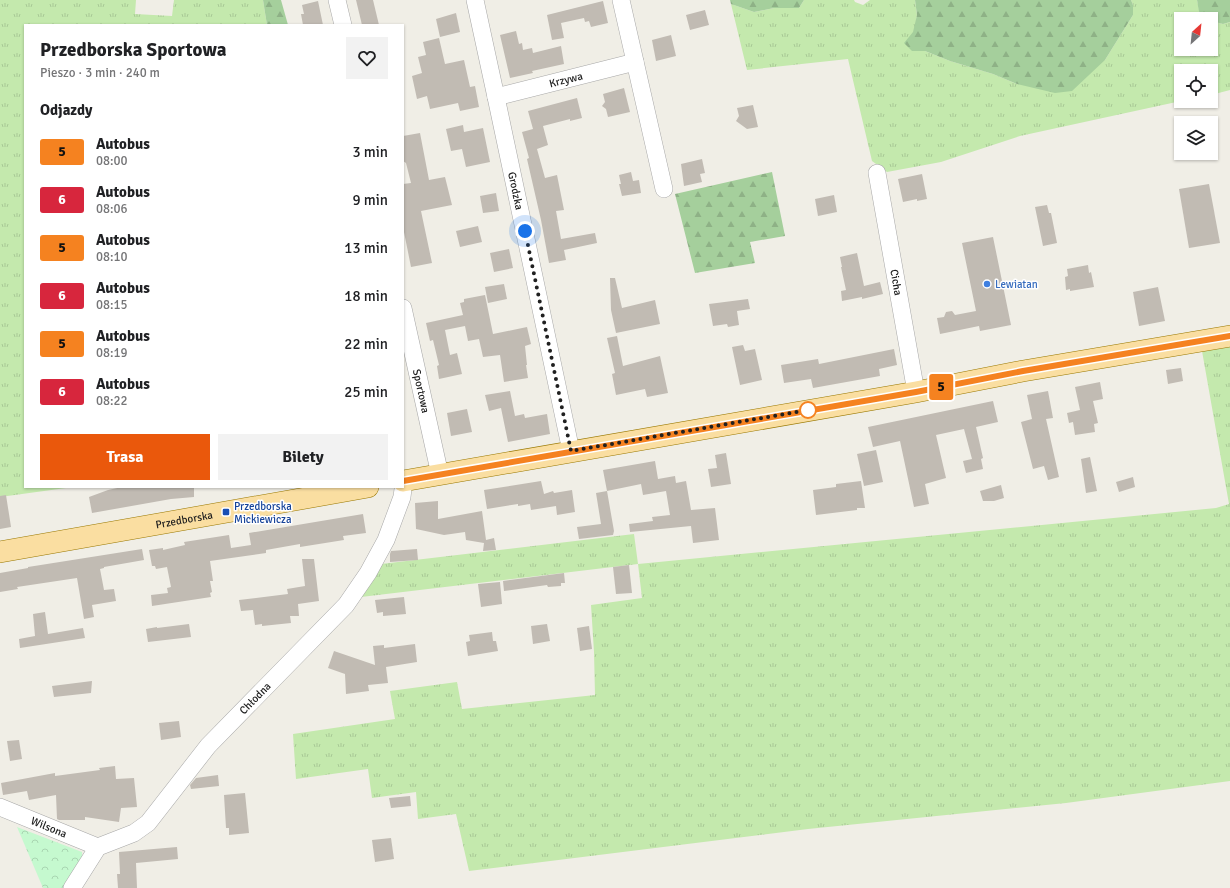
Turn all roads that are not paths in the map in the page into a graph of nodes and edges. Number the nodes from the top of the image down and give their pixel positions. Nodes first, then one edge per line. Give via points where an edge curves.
1 (337, 0) edge
2 (475, 0) edge
3 (621, 0) edge
4 (342, 24) edge
5 (635, 62) junction
6 (496, 97) junction
7 (877, 173) dead end
8 (664, 189) dead end
9 (404, 313) edge
10 (1230, 336) edge
11 (916, 392) junction
12 (571, 451) junction
13 (440, 475) junction
14 (404, 481) edge
15 (362, 488) edge
16 (403, 488) edge
17 (0, 552) edge
18 (0, 807) edge
19 (98, 847) junction
20 (72, 888) edge

1 - 4 street
2 - 6 street, Grodzka
3 - 5 street
5 - 6 street, Krzywa
5 - 8 street
6 - 12 street, Grodzka
7 - 11 street, Cicha
9 - 13 street, Sportowa
10 - 11 main road
11 - 12 main road
12 - 13 main road
13 - 14 main road
15 - 17 main road, Przedborska
16 - 19 street, Chłodna via 402,497 386,540 346,605 208,746 148,823 134,833
18 - 19 street, Wilsona
19 - 20 street

